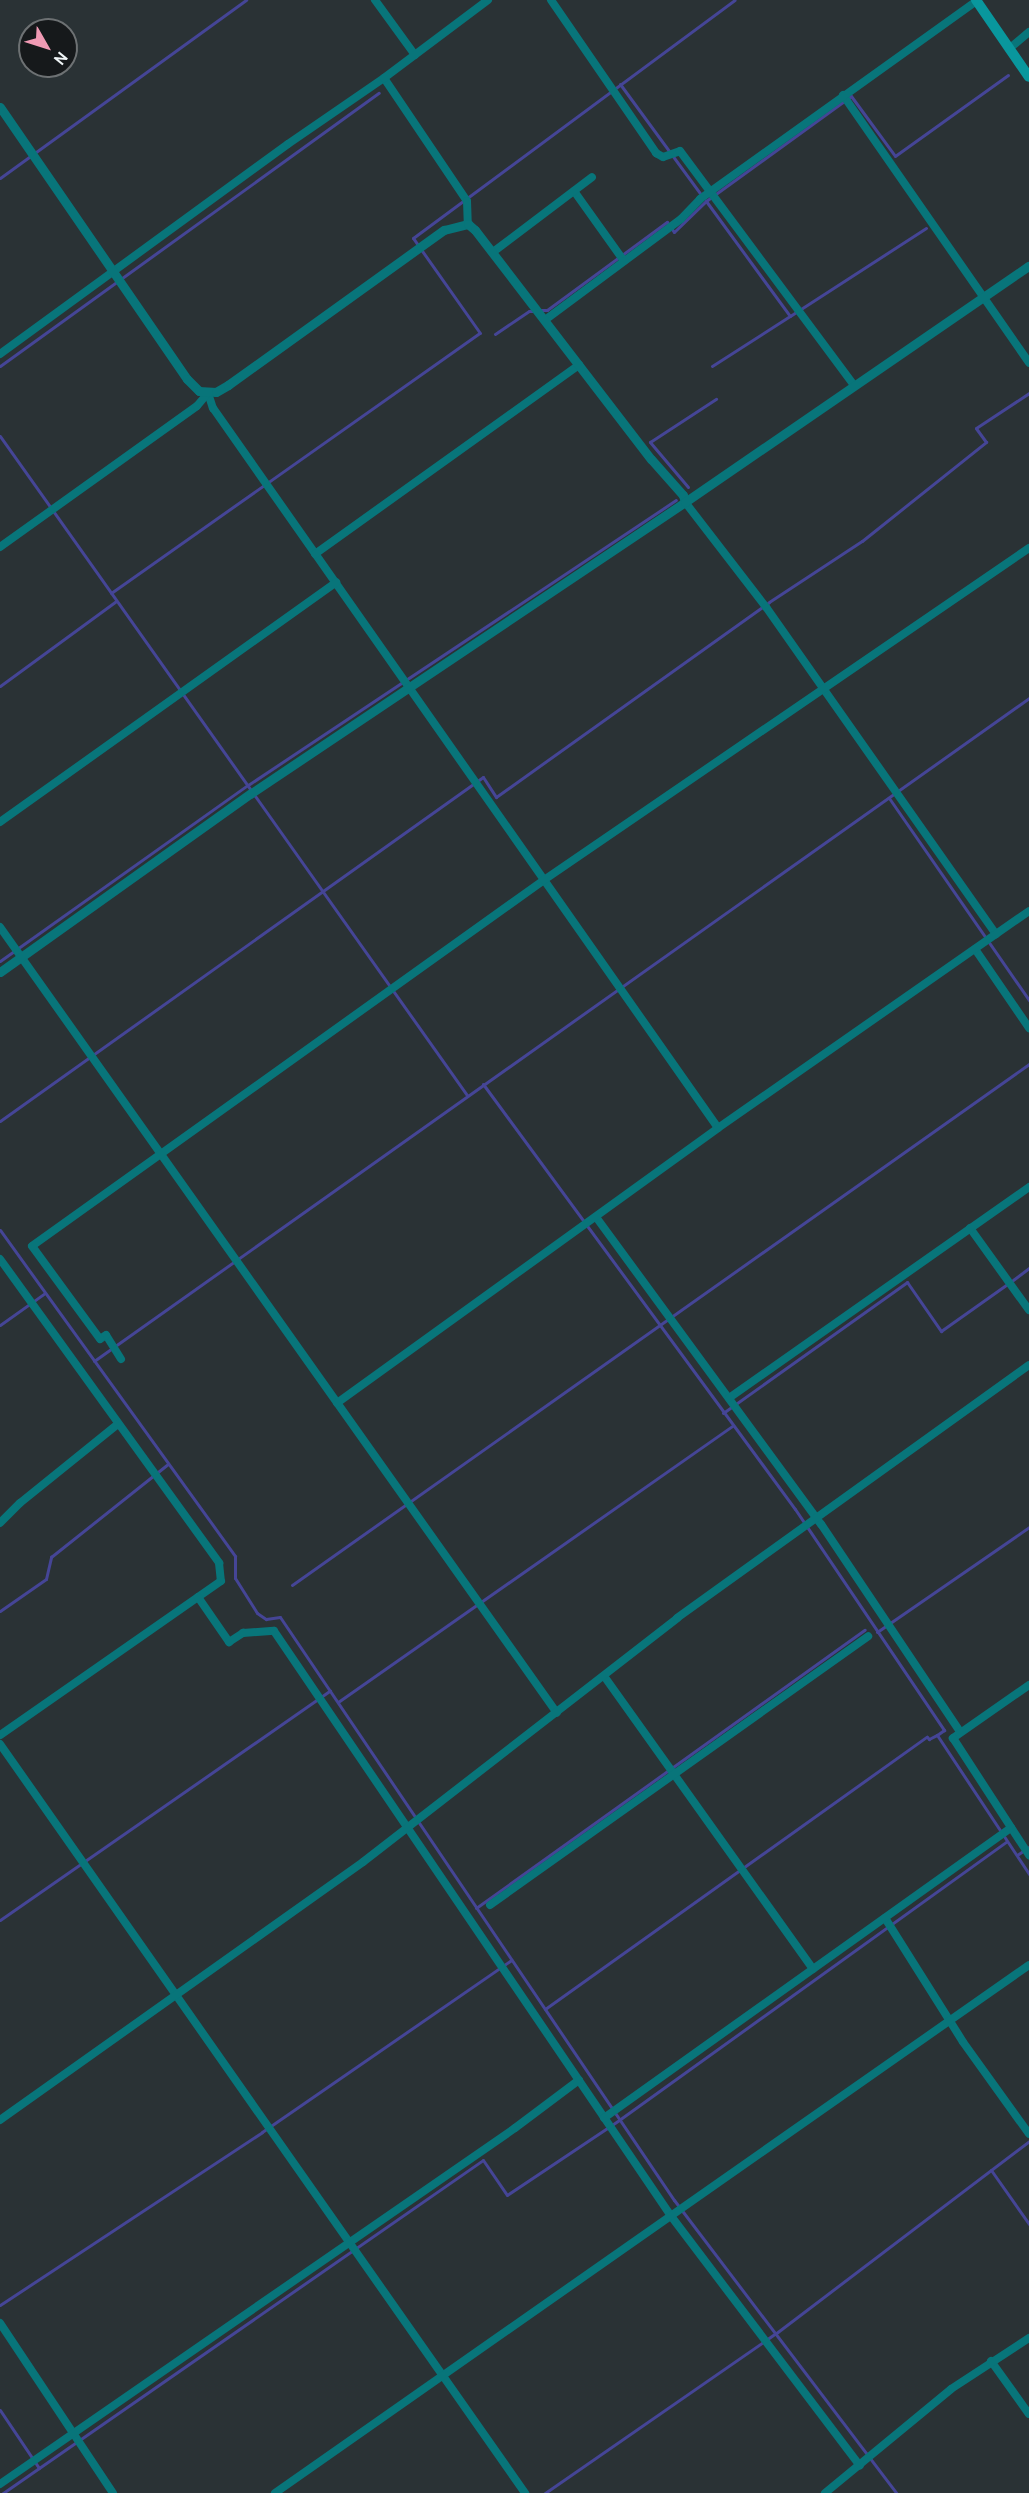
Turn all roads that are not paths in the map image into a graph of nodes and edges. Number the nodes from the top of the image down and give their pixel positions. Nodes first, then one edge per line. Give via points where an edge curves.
1 (375, 0) edge
2 (488, 0) edge
3 (551, 0) edge
4 (976, 0) edge
5 (1029, 32) edge
6 (1010, 48) junction
7 (415, 55) junction
8 (1029, 77) edge
9 (384, 78) junction
10 (845, 98) junction
11 (0, 106) edge
12 (592, 177) dead end
13 (574, 190) junction
14 (705, 196) junction
15 (468, 224) junction
16 (493, 252) junction
17 (622, 257) junction
18 (1029, 266) edge
19 (118, 276) junction
20 (986, 297) junction
21 (540, 314) junction
22 (0, 354) edge
23 (1029, 363) edge
24 (579, 365) junction
25 (854, 385) junction
26 (208, 393) junction
27 (685, 502) junction
28 (0, 547) edge
29 (1029, 548) edge
30 (315, 554) junction
31 (336, 582) junction
32 (406, 683) junction
33 (824, 688) junction
34 (0, 822) edge
35 (544, 880) junction
36 (1029, 911) edge
37 (0, 927) edge
38 (994, 935) junction
39 (975, 949) junction
40 (18, 952) junction
41 (0, 972) edge
42 (1029, 1028) edge
43 (718, 1128) junction
44 (161, 1154) junction
45 (1029, 1187) edge
46 (589, 1221) junction
47 (970, 1228) junction
48 (0, 1259) edge
49 (1029, 1310) edge
50 (117, 1352) dead end
51 (1029, 1365) edge
52 (337, 1403) junction
53 (732, 1403) junction
54 (118, 1424) junction
55 (815, 1518) junction
56 (0, 1523) edge
57 (198, 1597) junction
58 (868, 1636) dead end
59 (604, 1676) junction
60 (1029, 1685) edge
61 (557, 1713) junction
62 (960, 1732) junction
63 (0, 1735) edge
64 (0, 1744) edge
65 (672, 1770) junction
66 (414, 1824) junction
67 (1011, 1828) junction
68 (1027, 1853) edge
69 (490, 1905) dead end
70 (888, 1923) junction
71 (1029, 1965) edge
72 (813, 1969) junction
73 (176, 1996) junction
74 (950, 2020) junction
75 (579, 2080) junction
76 (611, 2118) junction
77 (0, 2120) edge
78 (1029, 2134) edge
79 (677, 2211) junction
80 (352, 2247) junction
81 (0, 2323) edge
82 (1029, 2338) edge
83 (992, 2361) junction
84 (442, 2376) junction
85 (1029, 2414) edge
86 (75, 2439) junction
87 (860, 2466) junction
88 (0, 2484) edge
89 (113, 2493) edge
90 (275, 2493) edge
91 (525, 2493) edge
92 (825, 2493) edge

1 - 7 street
2 - 7 street
3 - 14 street via 656,153 663,157 680,151
4 - 6 main road
4 - 10 street
5 - 6 street
6 - 8 main road
7 - 9 street
9 - 15 street via 466,199
9 - 19 street via 288,144
10 - 14 street
10 - 20 street
11 - 19 street
12 - 13 street
13 - 16 street
13 - 17 street
14 - 17 street via 670,227
14 - 25 street via 798,306
15 - 16 street
15 - 26 street via 444,230 228,385
16 - 21 street
17 - 21 street
18 - 20 street
19 - 22 street
19 - 26 street via 187,379 199,391
20 - 23 street
20 - 25 street
21 - 24 street
24 - 27 street
24 - 30 street
25 - 27 street
26 - 28 street via 197,406
26 - 30 street via 213,408
27 - 32 street
27 - 33 street
29 - 33 street
30 - 31 street
31 - 32 street
31 - 34 street
32 - 35 street
32 - 40 street
33 - 35 street
33 - 38 street
35 - 43 street
35 - 44 street
36 - 38 street
37 - 40 street
38 - 39 street
39 - 42 street
39 - 43 street
40 - 41 street
40 - 44 street
43 - 46 street
44 - 50 street via 32,1246 100,1339 106,1335
44 - 52 street
45 - 47 street
46 - 52 street
46 - 53 street via 671,1319
47 - 49 street
47 - 53 street
48 - 54 street
51 - 55 street
52 - 61 street
53 - 55 street
54 - 56 street
54 - 57 street via 219,1563 221,1581
55 - 59 street
55 - 62 street
57 - 63 street
57 - 66 street via 229,1642 243,1633 274,1631
58 - 65 street
59 - 61 street
59 - 65 street
60 - 62 street
61 - 66 street
62 - 67 street via 953,1738
64 - 73 street
65 - 69 street
65 - 72 street
66 - 73 street
66 - 75 street via 501,1967
67 - 68 street
67 - 70 street
70 - 72 street
70 - 74 street
71 - 74 street
72 - 76 street
73 - 77 street
73 - 80 street
74 - 78 street
74 - 79 street
75 - 76 street
75 - 80 street
76 - 79 street
79 - 84 street
79 - 87 street via 766,2341
80 - 84 street
80 - 86 street
81 - 86 street
82 - 83 street
83 - 85 street
83 - 87 street via 951,2389
84 - 90 street
84 - 91 street
86 - 88 street
86 - 89 street
87 - 92 street

